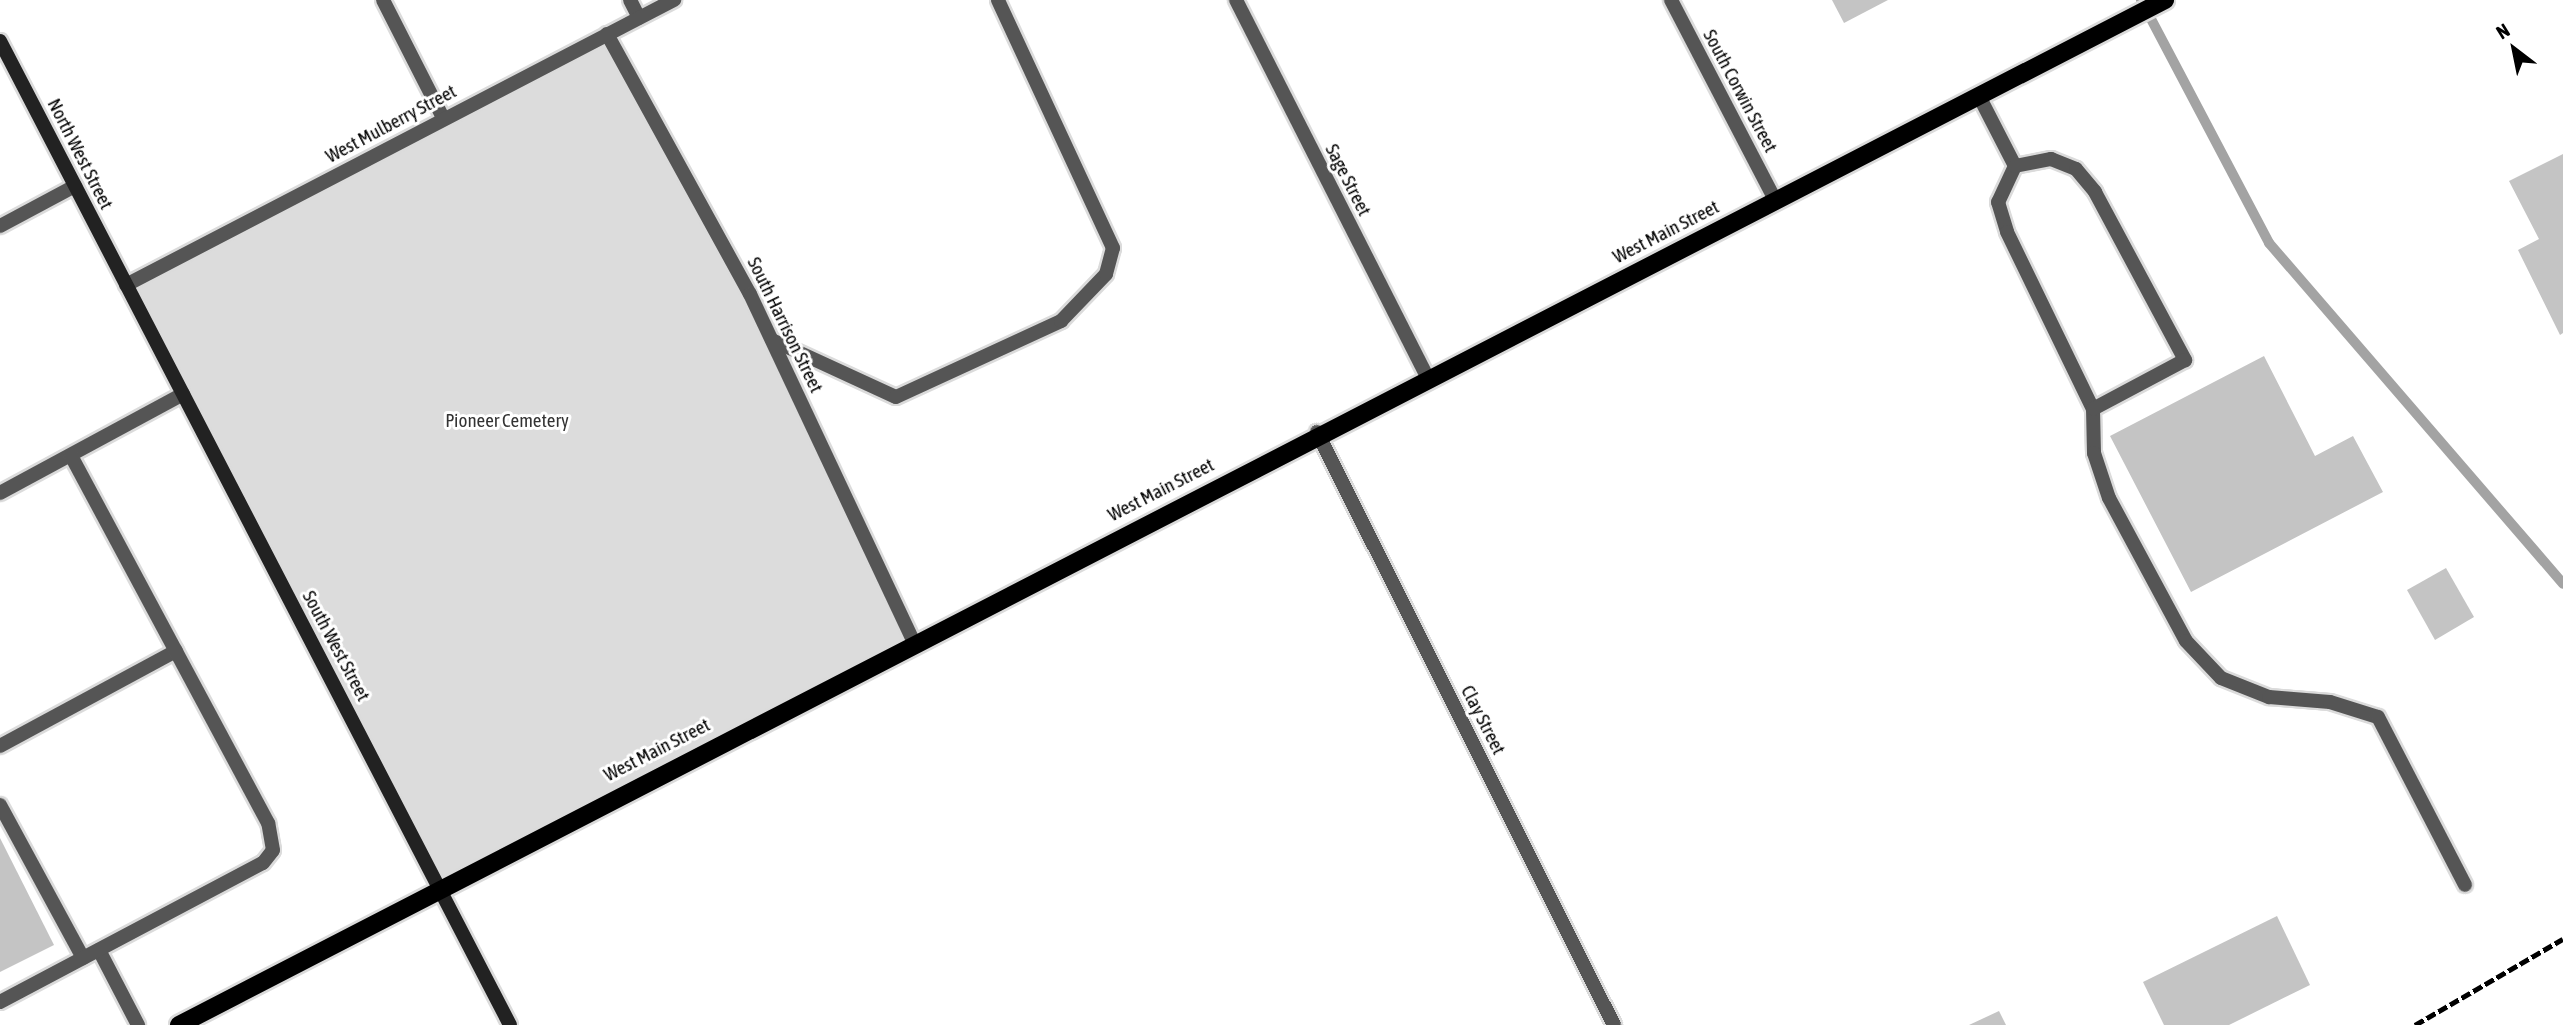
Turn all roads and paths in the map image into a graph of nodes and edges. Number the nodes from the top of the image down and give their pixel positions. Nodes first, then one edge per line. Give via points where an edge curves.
1 (383, 0) edge
2 (630, 0) edge
3 (674, 0) edge
4 (998, 0) edge
5 (1236, 0) edge
6 (1671, 0) edge
7 (2165, 0) edge
8 (639, 18) junction
9 (607, 34) junction
10 (0, 41) edge
11 (1979, 96) junction
12 (443, 118) junction
13 (2015, 166) junction
14 (75, 186) junction
15 (1775, 200) junction
16 (0, 226) edge
17 (126, 285) junction
18 (772, 340) junction
19 (1427, 377) junction
20 (183, 394) junction
21 (2093, 409) junction
22 (1317, 432) junction
23 (71, 455) junction
24 (0, 494) edge
25 (912, 641) junction
26 (176, 651) junction
27 (0, 746) edge
28 (0, 805) edge
29 (2465, 885) dead end
30 (440, 887) junction
31 (99, 950) junction
32 (83, 958) junction
33 (0, 1002) edge
34 (138, 1025) edge
35 (179, 1025) edge
36 (510, 1025) edge
37 (1614, 1025) edge

1 - 12 street
2 - 8 street
3 - 8 street, West Mulberry Street
4 - 18 street via 1113,248 1106,274 1061,321 896,397 852,372
5 - 19 street, Sage Street
6 - 15 street, South Corwin Street
7 - 11 main road, West Main Street
8 - 9 street, West Mulberry Street
9 - 12 street, West Mulberry Street
9 - 18 street, South Harrison Street
10 - 14 street, North West Street
11 - 13 street
11 - 15 main road, West Main Street
12 - 17 street, West Mulberry Street
13 - 21 street via 1998,202 2007,232
13 - 21 street via 2051,159 2076,169 2095,192 2185,360
14 - 16 street
14 - 17 street, North West Street
15 - 19 main road, West Main Street
17 - 20 street, South West Street
18 - 25 street, South Harrison Street
19 - 22 main road, West Main Street
20 - 23 street
20 - 30 street, South West Street
21 - 29 street via 2094,453 2109,498 2186,640 2221,678 2269,697 2330,702 2378,717
22 - 25 main road, West Main Street
22 - 37 street, Clay Street
23 - 24 street
23 - 26 street
25 - 30 main road, West Main Street
26 - 27 street
26 - 31 street via 268,823 273,850 263,863
28 - 32 street
30 - 35 main road, West Main Street
30 - 36 street, South West Street
31 - 32 street
31 - 34 street
32 - 33 street

